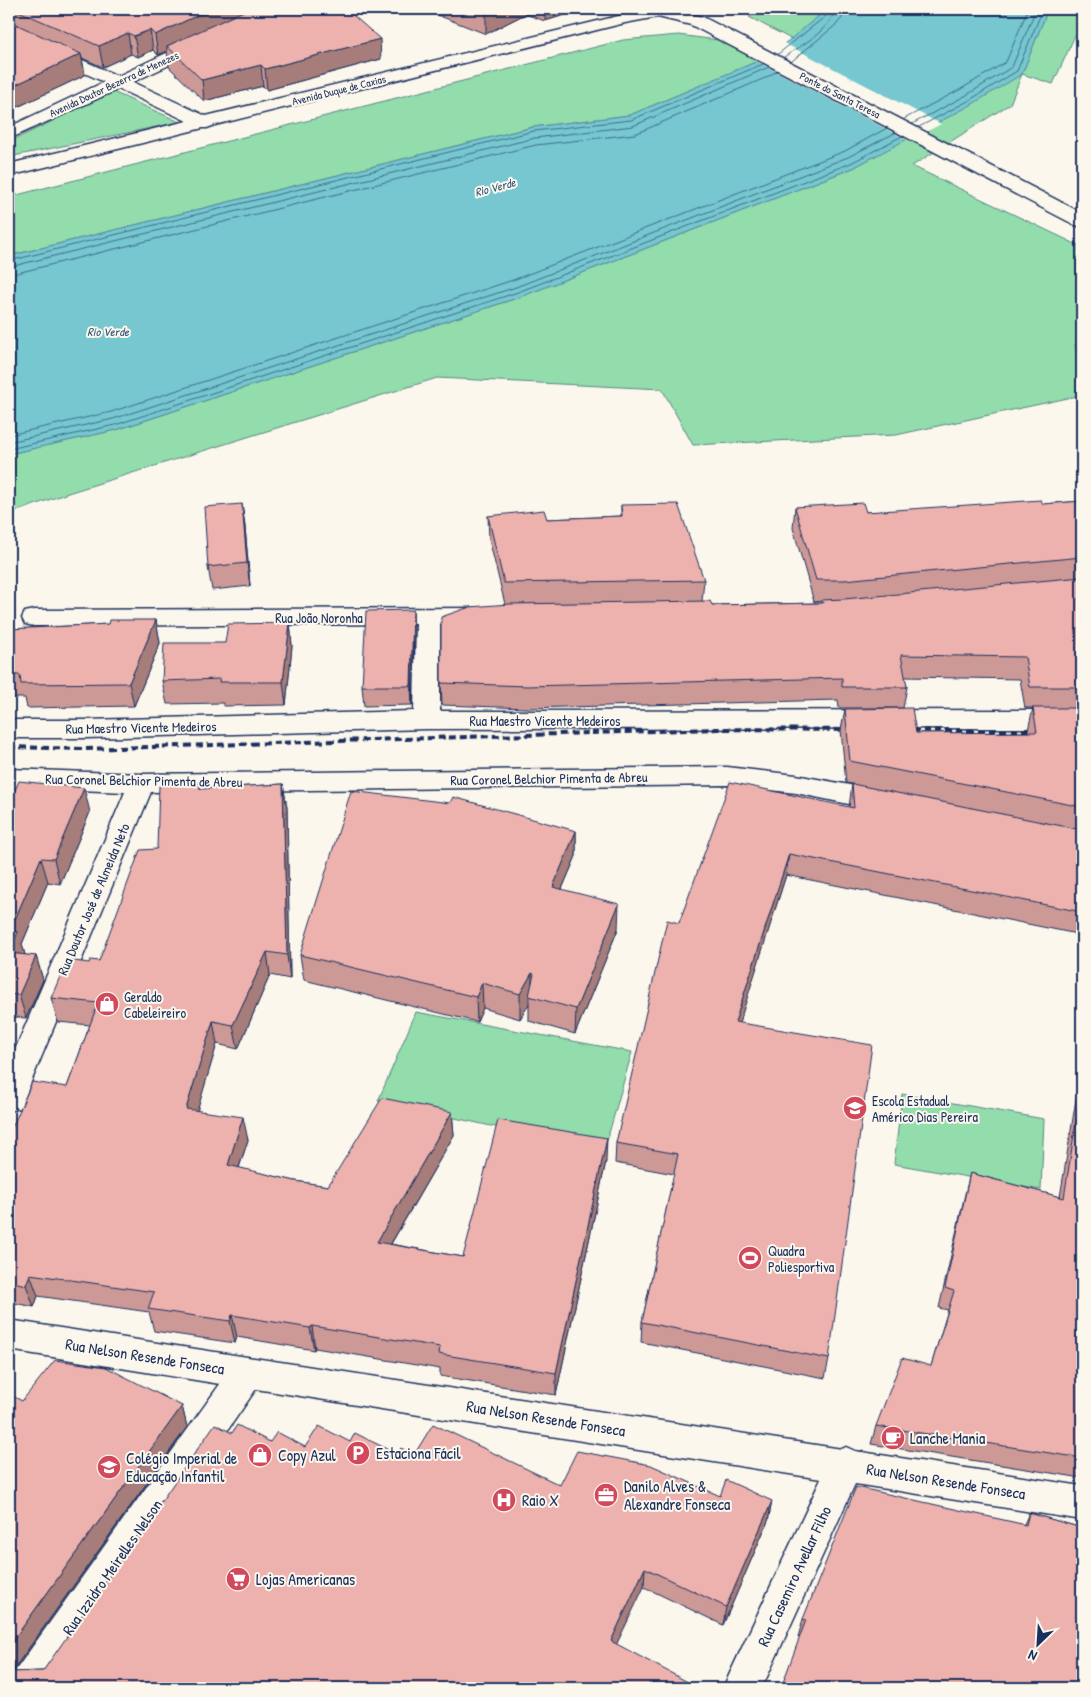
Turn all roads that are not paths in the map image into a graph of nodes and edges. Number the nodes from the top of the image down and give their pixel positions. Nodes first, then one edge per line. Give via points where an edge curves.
1 (659, 9) edge
2 (9, 32) edge
3 (213, 37) edge
4 (118, 82) junction
5 (207, 123) junction
6 (9, 134) edge
7 (9, 170) edge
8 (1082, 221) edge
9 (498, 616) edge
10 (428, 617) junction
11 (34, 618) dead end
12 (1082, 719) edge
13 (427, 720) junction
14 (9, 729) edge
15 (9, 778) edge
16 (142, 783) junction
17 (910, 807) edge
18 (9, 1099) edge
19 (9, 1335) edge
20 (248, 1372) junction
21 (846, 1464) junction
22 (1082, 1503) edge
23 (27, 1688) edge
24 (742, 1688) edge

1 - 5 street, Avenida Duque de Caxias
1 - 8 street, Ponte do Santa Teresa via 697,21
2 - 4 street
3 - 4 street, Avenida Doutor Bezerra de Menezes
4 - 5 street
4 - 6 street, Avenida Doutor Bezerra de Menezes
5 - 7 street, Avenida Duque de Caxias
9 - 10 street, Rua João Noronha
10 - 11 street, Rua João Noronha
10 - 13 street
12 - 13 street, Rua Maestro Vicente Medeiros
13 - 14 street, Rua Maestro Vicente Medeiros
15 - 16 street, Rua Coronel Belchior Pimenta de Abreu
16 - 17 street, Rua Coronel Belchior Pimenta de Abreu via 727,776 796,784
16 - 18 street, Rua Doutor José de Almeida Neto
19 - 20 street, Rua Nelson Resende Fonseca
20 - 21 street, Rua Nelson Resende Fonseca
20 - 23 street, Rua Izzidro Meirelles Nelson
21 - 22 street, Rua Nelson Resende Fonseca
21 - 24 street, Rua Casemiro Avellar Filho

